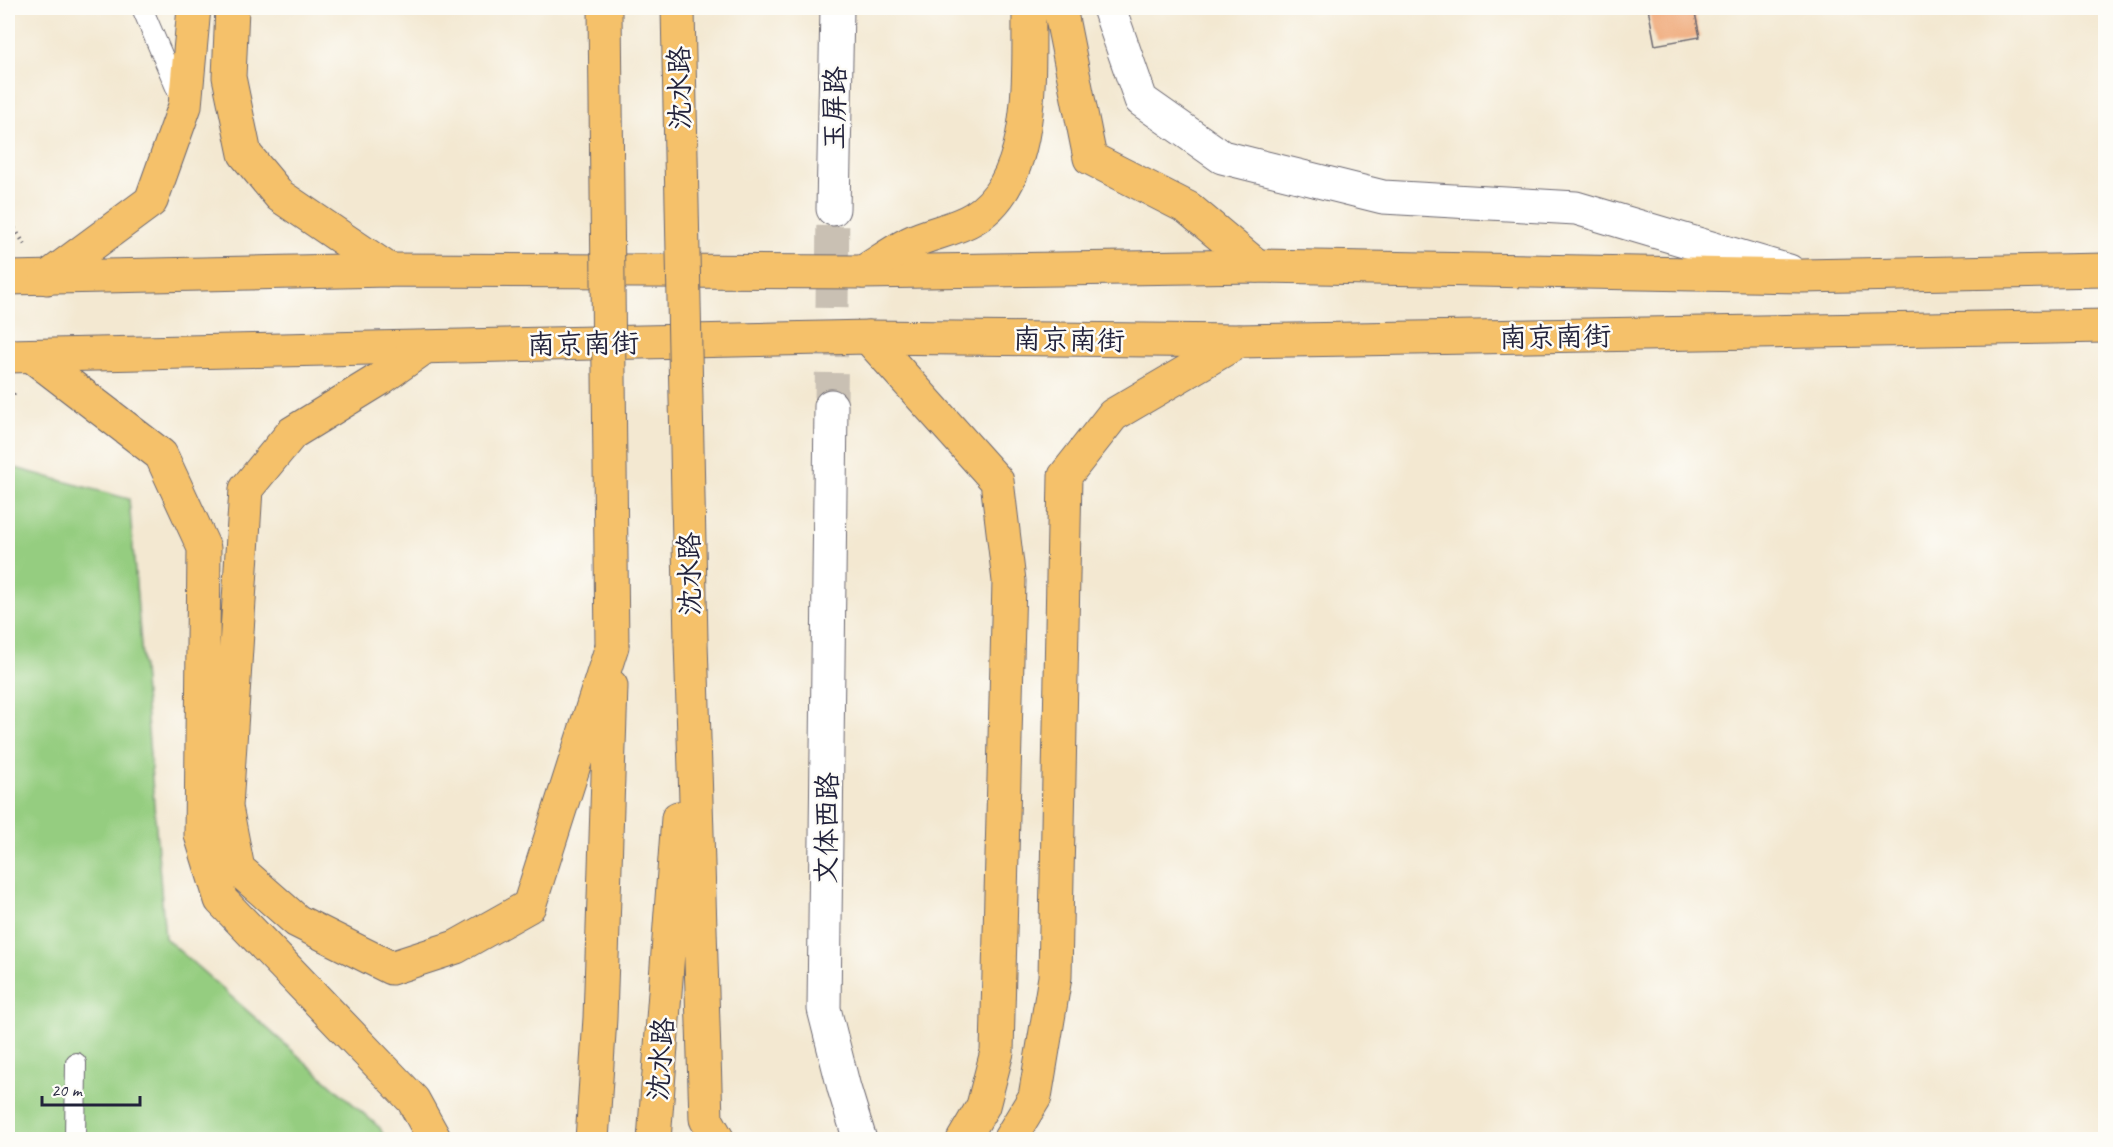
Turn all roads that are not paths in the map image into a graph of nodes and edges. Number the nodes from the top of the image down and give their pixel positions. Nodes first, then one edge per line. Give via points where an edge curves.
1 (142, 8) edge
2 (194, 8) edge
3 (232, 8) edge
4 (678, 8) edge
5 (837, 8) edge
6 (1029, 8) edge
7 (1060, 8) edge
8 (1109, 8) edge
9 (605, 9) edge
10 (185, 106) junction
11 (833, 209) tunnel mouth
12 (1257, 266) junction
13 (389, 270) junction
14 (2106, 270) edge
15 (863, 272) junction
16 (1802, 276) junction
17 (8, 278) edge
18 (47, 279) junction
19 (2106, 326) edge
20 (868, 337) junction
21 (1239, 341) junction
22 (425, 347) junction
23 (20, 356) edge
24 (831, 406) tunnel mouth
25 (691, 642) junction
26 (612, 646) junction
27 (75, 1063) dead end
28 (75, 1140) edge
29 (435, 1140) edge
30 (592, 1140) edge
31 (654, 1140) edge
32 (718, 1140) edge
33 (860, 1140) edge
34 (963, 1140) edge
35 (1009, 1140) edge

1 - 10 lane
2 - 10 main road
3 - 13 main road via 229,76 245,154 280,196
4 - 25 main road, 沈水路, bridge
5 - 11 street, 玉屏路
6 - 15 main road via 1025,117 1010,176 995,199 975,218 910,243
7 - 12 main road via 1090,158 1188,208
8 - 16 street via 1141,100 1222,157 1383,197 1576,208
9 - 26 main road, bridge
10 - 18 main road via 151,201
12 - 15 main road
12 - 16 main road
13 - 15 main road
13 - 18 main road
14 - 16 main road
17 - 18 main road
19 - 21 main road, 南京南街
20 - 21 main road, 南京南街
20 - 22 main road, 南京南街
20 - 34 main road via 997,481 1009,581 997,1052 983,1106
21 - 35 main road via 1113,415 1065,476 1055,977 1035,1096
22 - 23 main road, 南京南街
22 - 26 main road via 292,433 246,489 226,807 238,869 297,921 391,968 456,947 529,906
23 - 29 main road via 161,455 204,548 201,835 221,900 413,1100
24 - 33 street, 文体西路 via 824,1009
25 - 31 main road, 沈水路
25 - 32 main road via 706,1119
26 - 30 main road via 600,1018
27 - 28 lane

